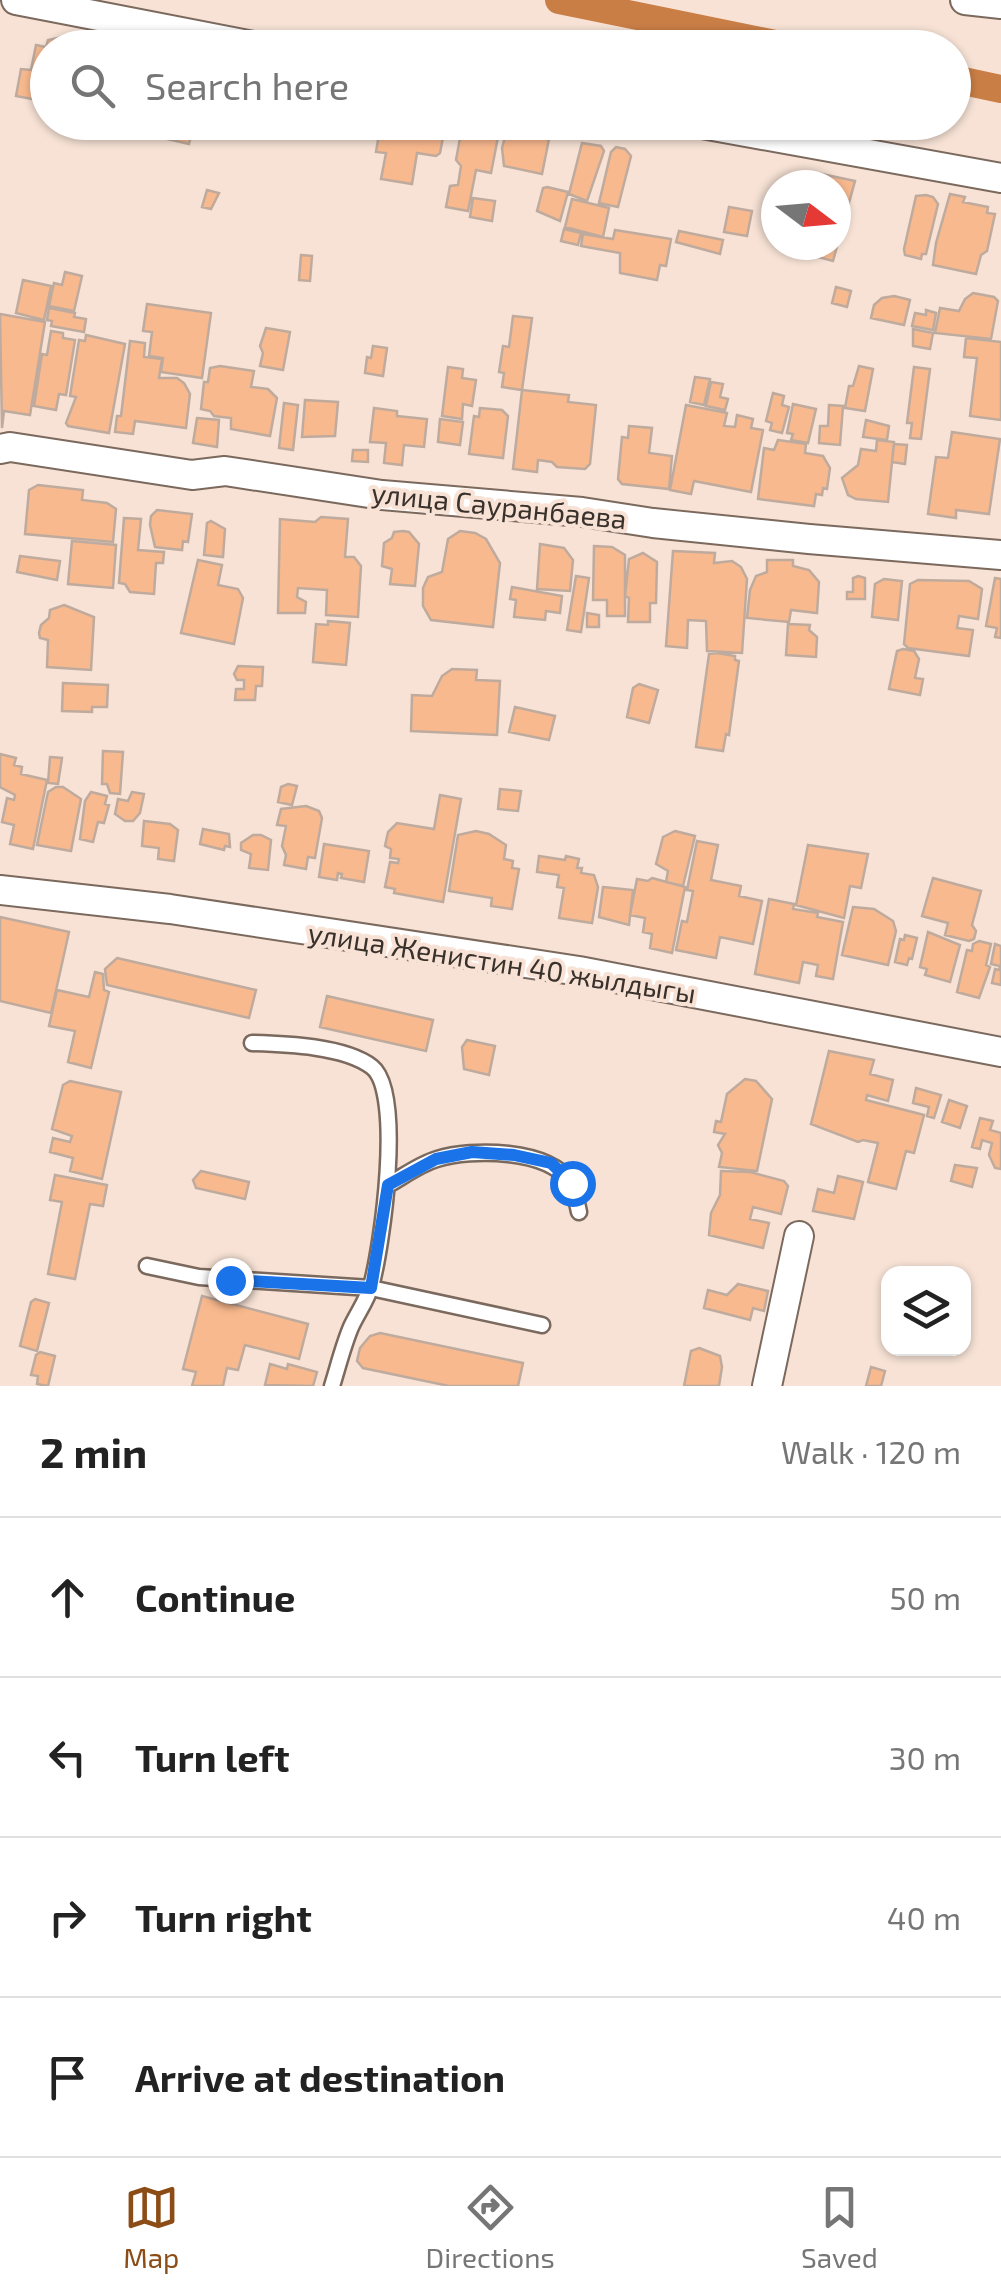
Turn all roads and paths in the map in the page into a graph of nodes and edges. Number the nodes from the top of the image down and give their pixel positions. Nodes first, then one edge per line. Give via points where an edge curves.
1 (16, 0) edge
2 (965, 0) edge
3 (1001, 4) edge
4 (171, 30) edge
5 (791, 140) edge
6 (1001, 178) edge
7 (0, 449) edge
8 (1001, 555) edge
9 (0, 890) edge
10 (252, 1042) dead end
11 (1001, 1052) edge
12 (388, 1185) junction
13 (579, 1212) dead end
14 (799, 1236) dead end
15 (147, 1266) dead end
16 (371, 1288) junction
17 (542, 1325) dead end
18 (332, 1386) edge
19 (767, 1386) edge

1 - 4 street
2 - 3 street
5 - 6 street
7 - 8 street, улица Сауранбаева via 192,475 225,470 382,495
9 - 11 street, улица Женистин 40 жылдыгы via 170,908 578,972
10 - 12 lane via 295,1044 372,1067 383,1082
12 - 13 lane via 436,1159 472,1152 514,1155 551,1163 572,1183
12 - 16 lane
14 - 19 street
15 - 16 lane via 199,1278
16 - 17 lane
16 - 18 lane

